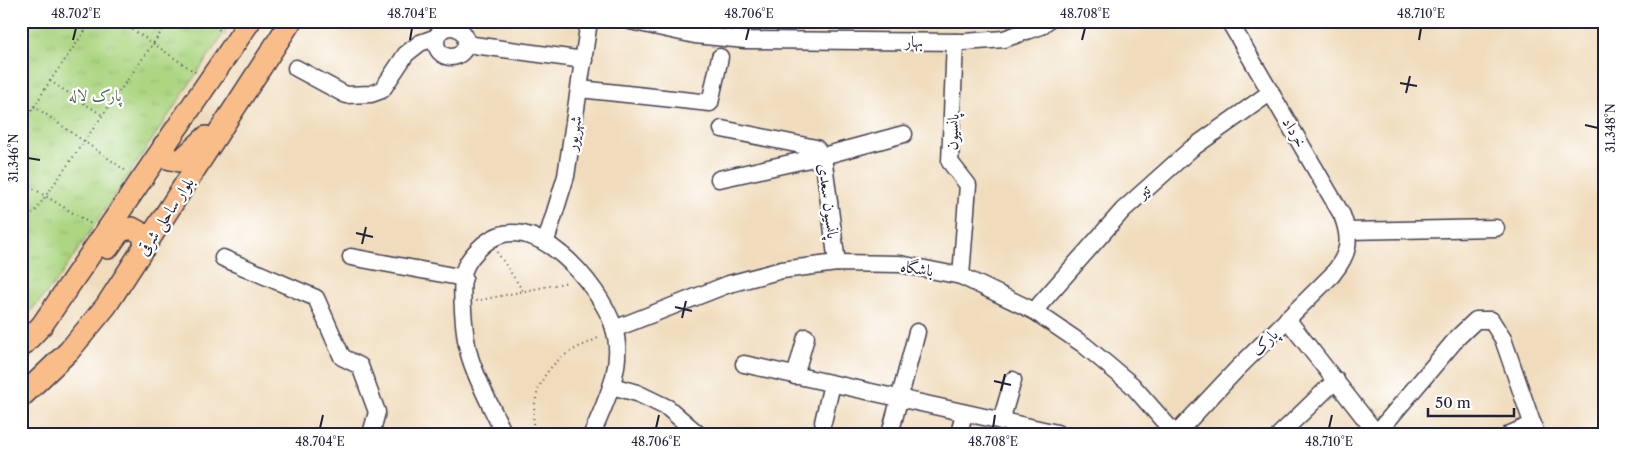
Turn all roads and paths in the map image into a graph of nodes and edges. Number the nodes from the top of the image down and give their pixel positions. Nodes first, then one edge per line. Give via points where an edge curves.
1 (92, 21) edge
2 (120, 21) edge
3 (170, 21) edge
4 (206, 21) edge
5 (250, 21) edge
6 (291, 21) edge
7 (589, 21) edge
8 (630, 21) edge
9 (1047, 21) edge
10 (1233, 23) edge
11 (437, 37) junction
12 (236, 41) junction
13 (955, 42) junction
14 (153, 44) junction
15 (466, 44) junction
16 (720, 57) dead end
17 (584, 60) junction
18 (296, 68) dead end
19 (50, 81) junction
20 (207, 81) junction
21 (580, 89) junction
22 (1271, 92) junction
23 (34, 106) junction
24 (233, 110) junction
25 (102, 115) junction
26 (21, 128) edge
27 (722, 129) dead end
28 (904, 134) dead end
29 (84, 141) junction
30 (164, 145) junction
31 (823, 156) junction
32 (719, 180) dead end
33 (21, 181) edge
34 (140, 181) junction
35 (46, 197) junction
36 (1496, 228) dead end
37 (21, 231) edge
38 (104, 232) junction
39 (489, 239) junction
40 (1348, 239) junction
41 (546, 241) junction
42 (145, 246) junction
43 (351, 257) dead end
44 (222, 258) dead end
45 (837, 263) junction
46 (961, 276) junction
47 (464, 278) junction
48 (584, 279) junction
49 (523, 291) junction
50 (464, 304) junction
51 (1034, 311) junction
52 (1288, 319) junction
53 (42, 325) junction
54 (614, 329) junction
55 (917, 332) dead end
56 (806, 337) dead end
57 (21, 347) edge
58 (744, 364) dead end
59 (795, 376) junction
60 (1013, 380) dead end
61 (1336, 380) junction
62 (832, 384) junction
63 (612, 386) junction
64 (21, 397) edge
65 (899, 399) junction
66 (964, 413) junction
67 (1001, 421) junction
68 (823, 422) dead end
69 (1534, 429) edge
70 (1057, 433) edge
71 (1377, 433) edge
72 (371, 434) edge
73 (504, 434) edge
74 (533, 434) edge
75 (592, 434) edge
76 (698, 434) edge
77 (890, 434) edge
78 (959, 434) edge
79 (1175, 434) edge
80 (1280, 434) edge
81 (1510, 434) edge

1 - 19 path
2 - 14 path
3 - 14 path
4 - 12 path
5 - 12 main road
6 - 24 main road, بلوار ساحلی شرقی
7 - 17 street, شهریور
8 - 13 street, بهار via 695,35 745,40
9 - 13 street, بهار via 1004,39
10 - 22 street, خرداد
11 - 15 street via 443,29 452,27 461,31
11 - 15 street via 439,52 448,57 458,56
11 - 18 street via 420,43 406,54 382,90 371,94 346,95
12 - 20 main road
13 - 46 street, پانسیون via 950,162 968,185
14 - 20 path
14 - 25 path
15 - 17 street
16 - 21 street via 710,103
17 - 21 street, شهریور
19 - 23 path
19 - 25 path
20 - 30 main road
21 - 41 street, شهریور via 566,176
22 - 40 street, خرداد via 1342,215
22 - 51 street, تیر via 1191,148 1123,210
23 - 26 path
23 - 29 path
24 - 30 main road via 180,161 167,158
24 - 42 main road, بلوار ساحلی شرقی
25 - 29 path
27 - 31 street, پانسیون سعدی via 816,148
28 - 31 street
29 - 34 path
29 - 35 path
30 - 34 main road
31 - 32 street
31 - 45 street, پانسیون سعدی
33 - 35 path
34 - 38 main road
35 - 37 path
35 - 38 path
36 - 40 street
38 - 53 main road
39 - 41 street via 508,233 528,234
39 - 47 street via 474,252
39 - 49 path
40 - 52 street, پارک via 1342,263
41 - 48 street
42 - 53 main road via 138,230 126,228 120,231 73,300
42 - 64 main road, بلوار ساحلی شرقی via 106,306 69,351
43 - 47 street
44 - 72 street via 316,298 342,357 360,366 377,412
45 - 46 street, باشگاه via 900,264
45 - 54 street, باشگاه via 782,270 729,284
46 - 51 street, باشگاه
47 - 50 street
48 - 49 path
48 - 54 street via 600,299
49 - 50 path
50 - 73 street via 469,354
51 - 79 street, باشگاه via 1084,345 1132,386
52 - 61 street
52 - 79 street, پارک
53 - 57 main road
54 - 63 street via 616,358
54 - 74 path via 572,350 552,366 538,385 533,408
55 - 65 street
56 - 59 street
58 - 59 street
59 - 62 street
60 - 67 street
61 - 71 street
61 - 80 street
62 - 65 street
62 - 68 street
63 - 75 street
63 - 76 street via 637,393 668,408
65 - 66 street
65 - 77 street
66 - 67 street
66 - 78 street
67 - 70 street
69 - 71 street via 1503,339 1491,320 1483,319 1476,320 1458,337
69 - 81 street

